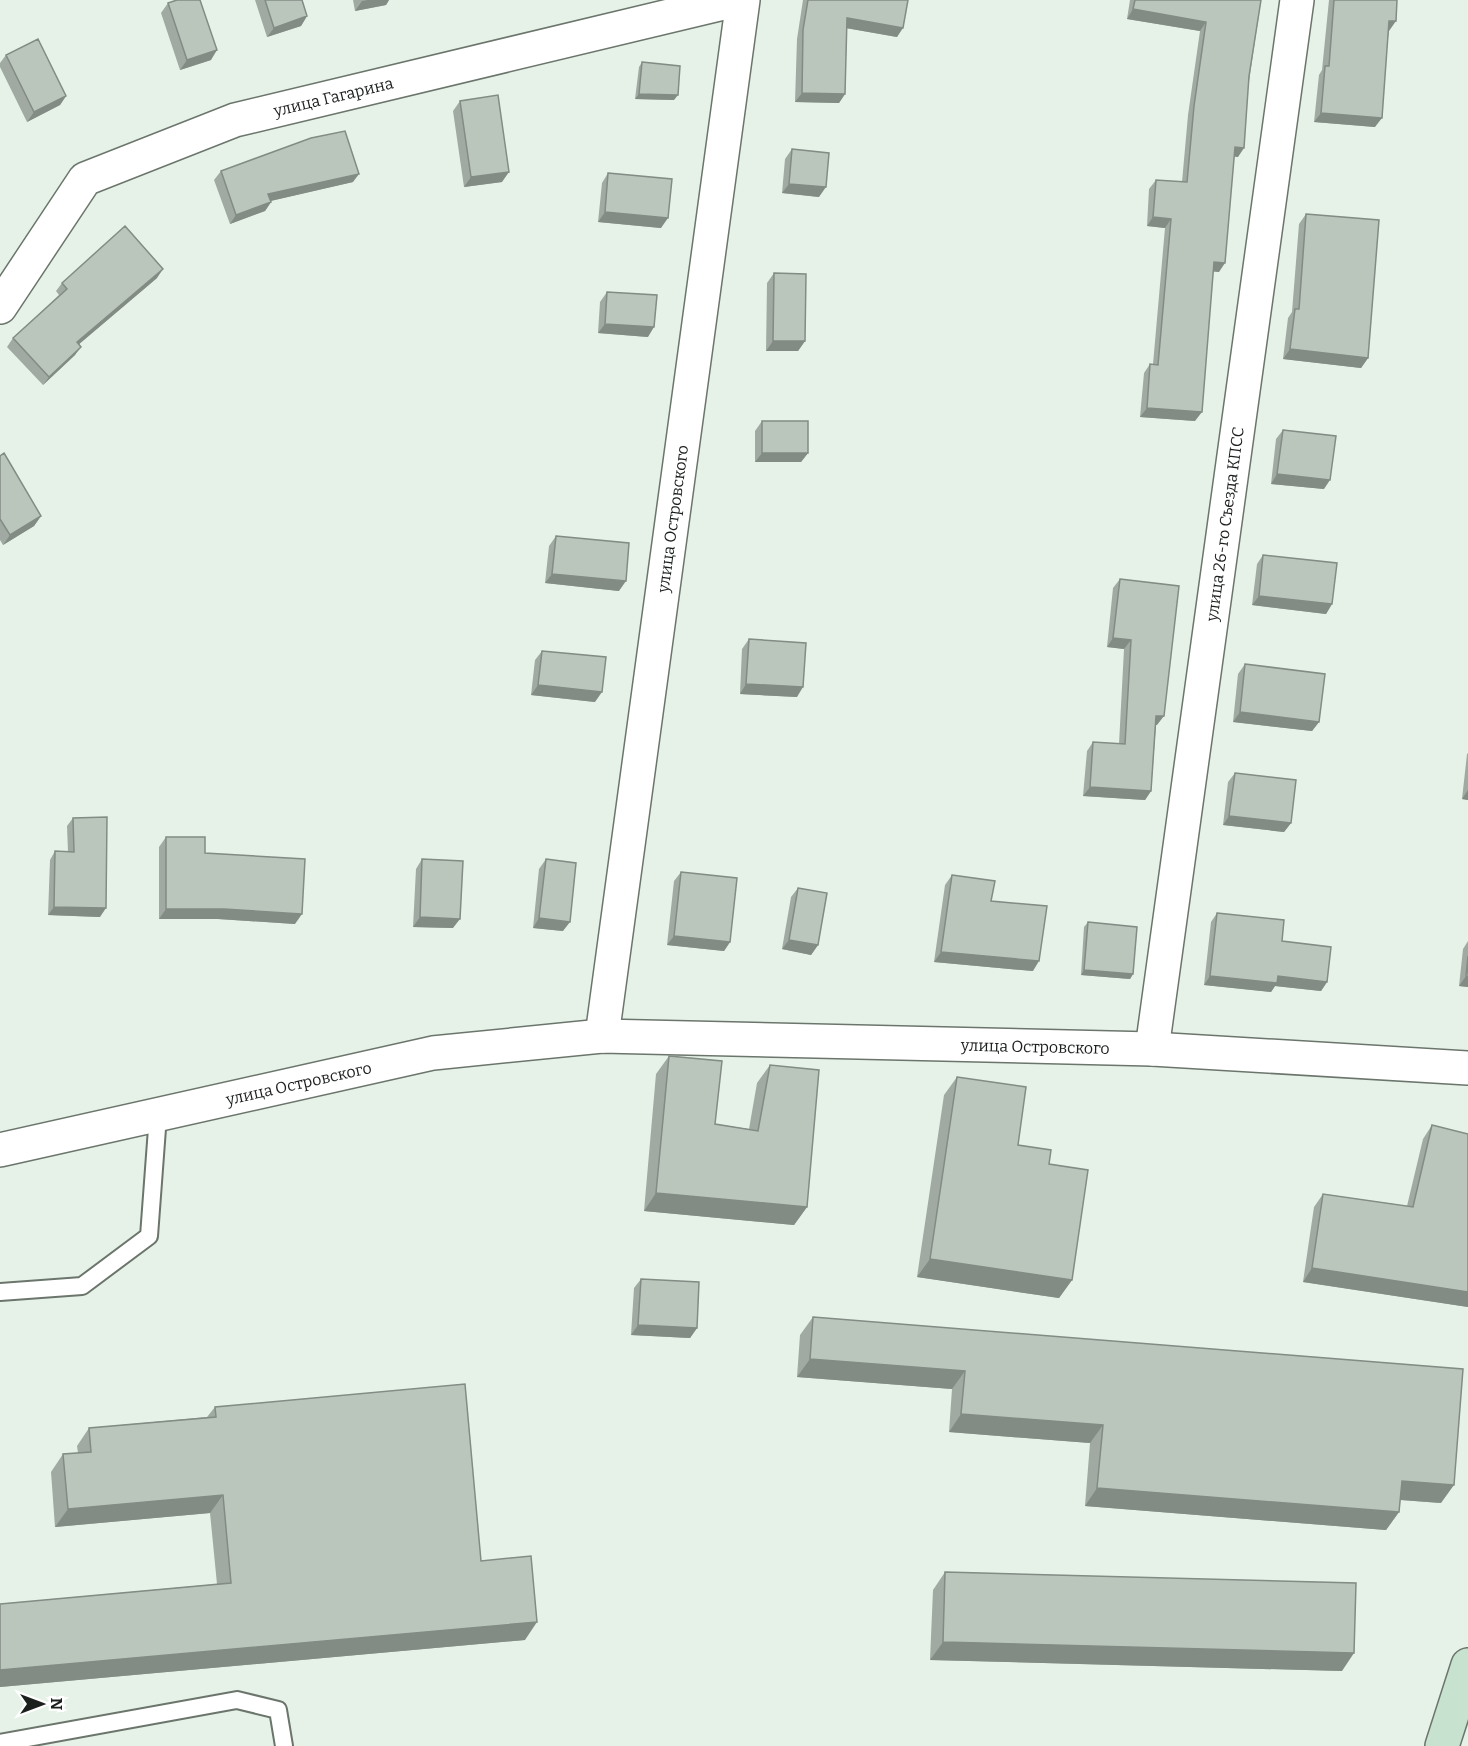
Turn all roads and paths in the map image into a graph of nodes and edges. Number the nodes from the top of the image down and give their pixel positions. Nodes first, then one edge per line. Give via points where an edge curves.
1 (736, 0) edge
2 (743, 0) edge
3 (1297, 0) edge
4 (0, 307) edge
5 (602, 1036) junction
6 (1152, 1049) junction
7 (1468, 1068) edge
8 (158, 1115) junction
9 (0, 1150) edge
10 (0, 1292) edge
11 (1468, 1665) edge
12 (0, 1743) edge
13 (284, 1746) edge
14 (1442, 1746) edge

1 - 4 street, улица Гагарина via 236,120 85,179
2 - 5 street, улица Островского
3 - 6 street, улица 26-го Съезда КПСС
5 - 6 street, улица Островского
5 - 8 street, улица Островского via 433,1053
6 - 7 street, улица Островского
8 - 9 street, улица Островского
8 - 10 lane via 149,1236 82,1286
11 - 14 main road
12 - 13 lane via 237,1700 278,1710

